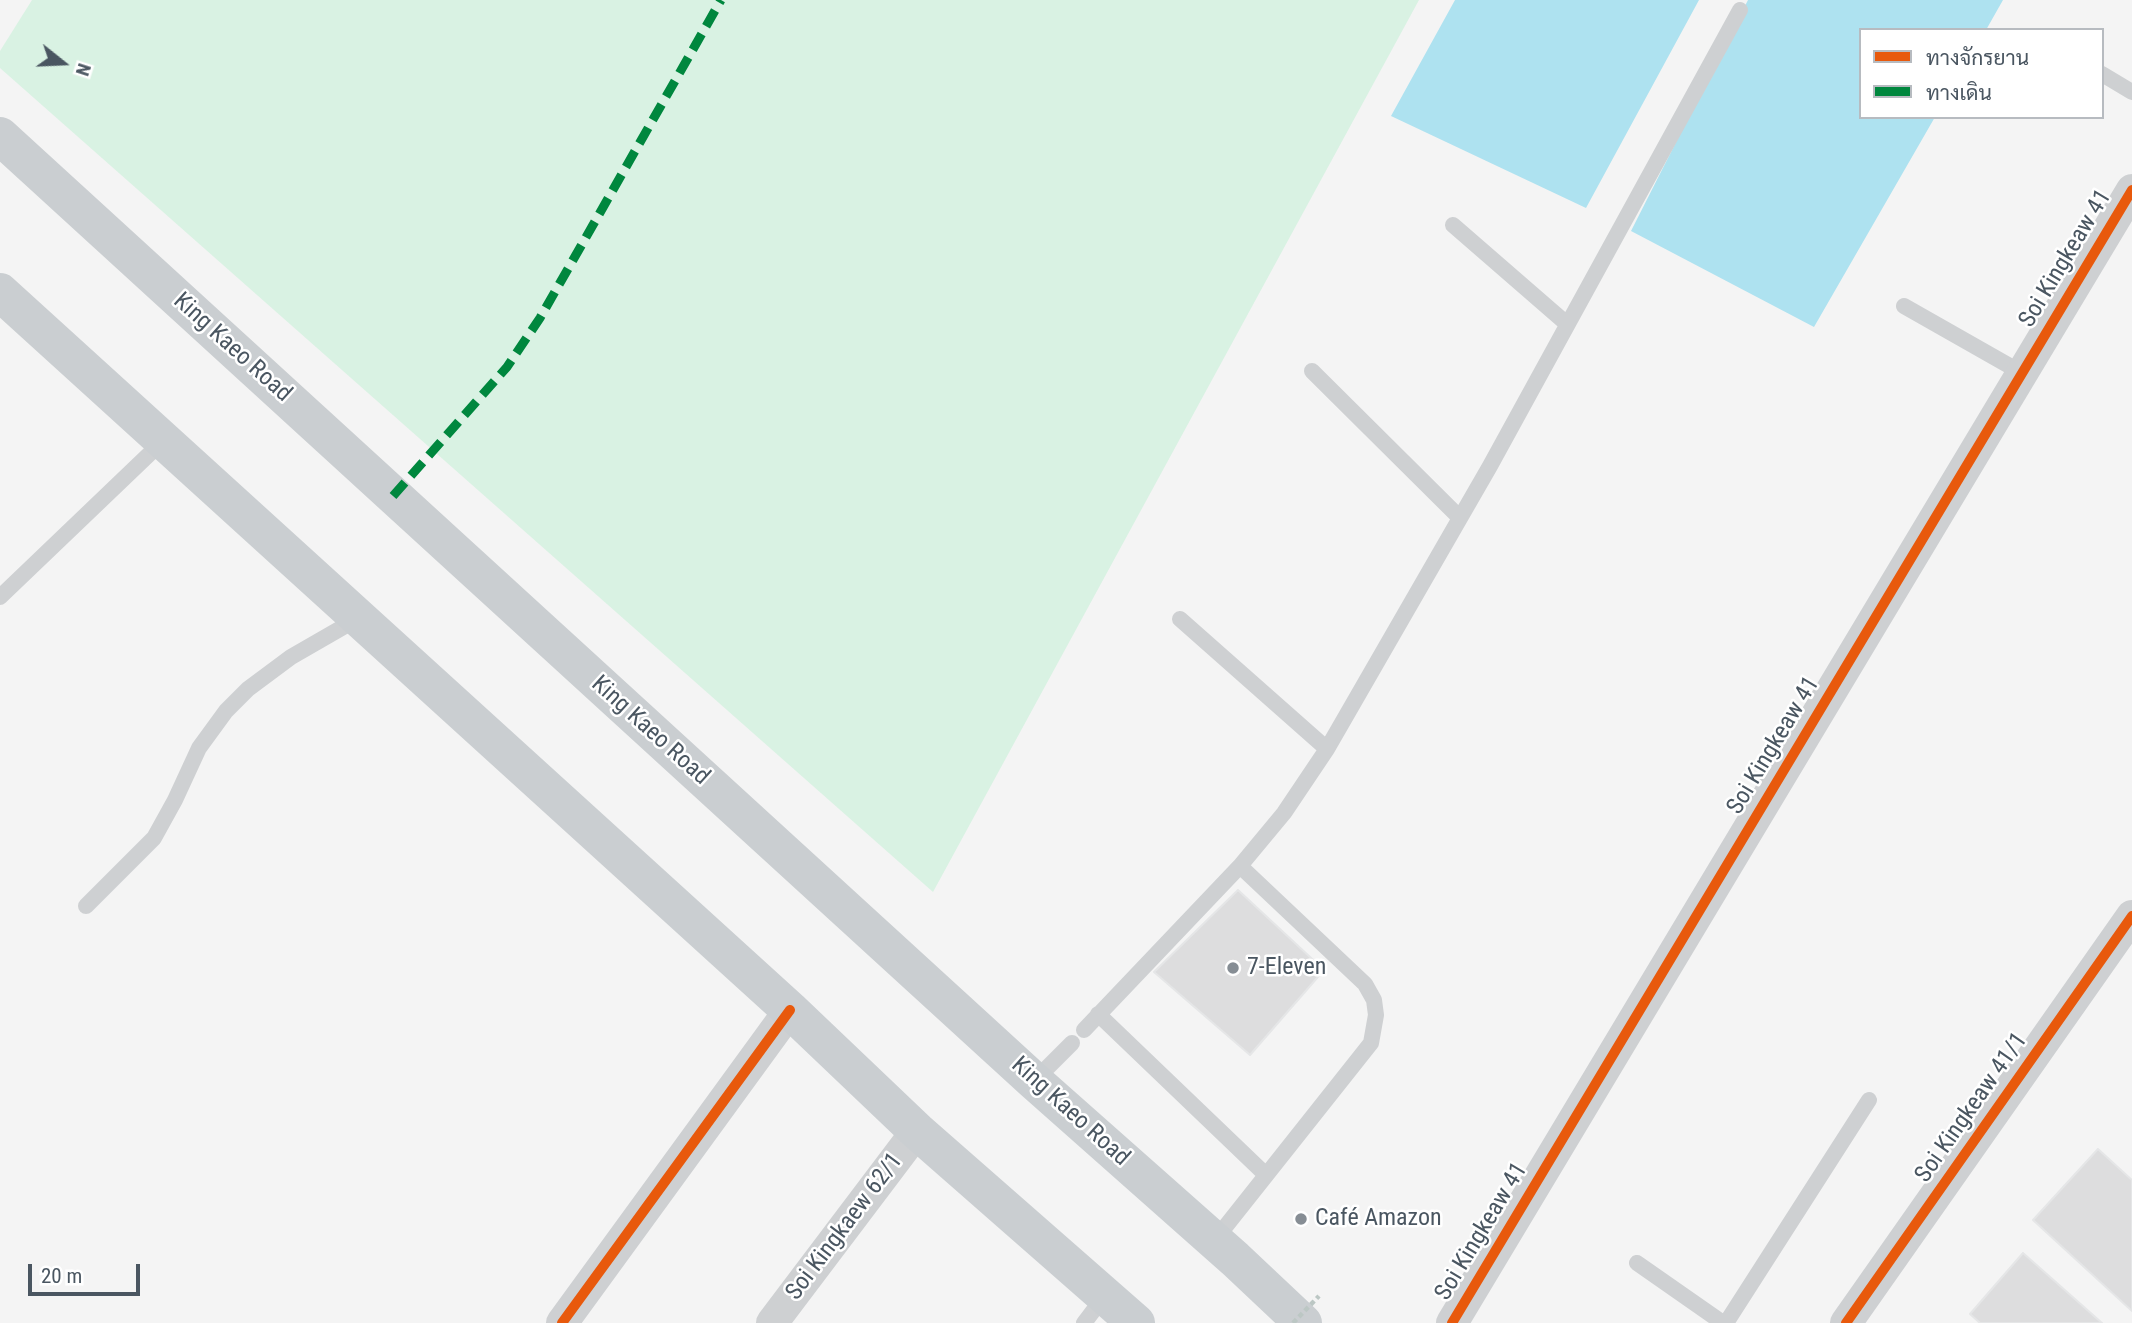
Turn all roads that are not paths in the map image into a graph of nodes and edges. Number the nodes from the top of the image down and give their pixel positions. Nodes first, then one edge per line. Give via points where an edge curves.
1 (1740, 10) dead end
2 (2104, 75) edge
3 (2132, 93) edge
4 (0, 136) edge
5 (2132, 190) edge
6 (1453, 225) dead end
7 (0, 292) edge
8 (1904, 306) dead end
9 (1567, 324) junction
10 (1312, 372) dead end
11 (2022, 373) junction
12 (164, 440) junction
13 (1460, 518) junction
14 (0, 597) edge
15 (359, 618) junction
16 (1180, 619) dead end
17 (1327, 749) junction
18 (1240, 866) junction
19 (86, 906) dead end
20 (2132, 916) edge
21 (790, 1010) junction
22 (1098, 1014) junction
23 (1084, 1030) dead end
24 (1072, 1044) dead end
25 (1034, 1081) junction
26 (1869, 1100) dead end
27 (917, 1131) junction
28 (1266, 1175) junction
29 (1214, 1241) junction
30 (1637, 1263) dead end
31 (1095, 1309) edge
32 (1311, 1310) edge
33 (562, 1323) edge
34 (772, 1323) edge
35 (1136, 1323) edge
36 (1452, 1323) edge
37 (1724, 1323) edge
38 (1846, 1323) edge

1 - 9 lane
2 - 3 lane
4 - 25 main road, King Kaeo Road
5 - 11 street, Soi Kingkeaw 41
6 - 9 lane
7 - 12 main road
8 - 11 lane
9 - 13 lane
10 - 13 lane
11 - 36 street, Soi Kingkeaw 41
12 - 14 lane
12 - 15 main road
13 - 17 lane
15 - 19 lane via 291,657 226,711 199,748 154,838
15 - 21 main road
16 - 17 lane
17 - 18 lane via 1284,813
18 - 22 lane
18 - 28 lane via 1364,984 1377,1016 1371,1043
20 - 38 street, Soi Kingkeaw 41/1
21 - 27 main road
21 - 33 street
22 - 23 lane
22 - 28 lane
24 - 25 lane
25 - 29 main road, King Kaeo Road
26 - 37 lane
27 - 31 main road
27 - 34 street, Soi Kingkaew 62/1
28 - 29 lane
29 - 32 main road, King Kaeo Road
30 - 37 lane
31 - 35 main road

